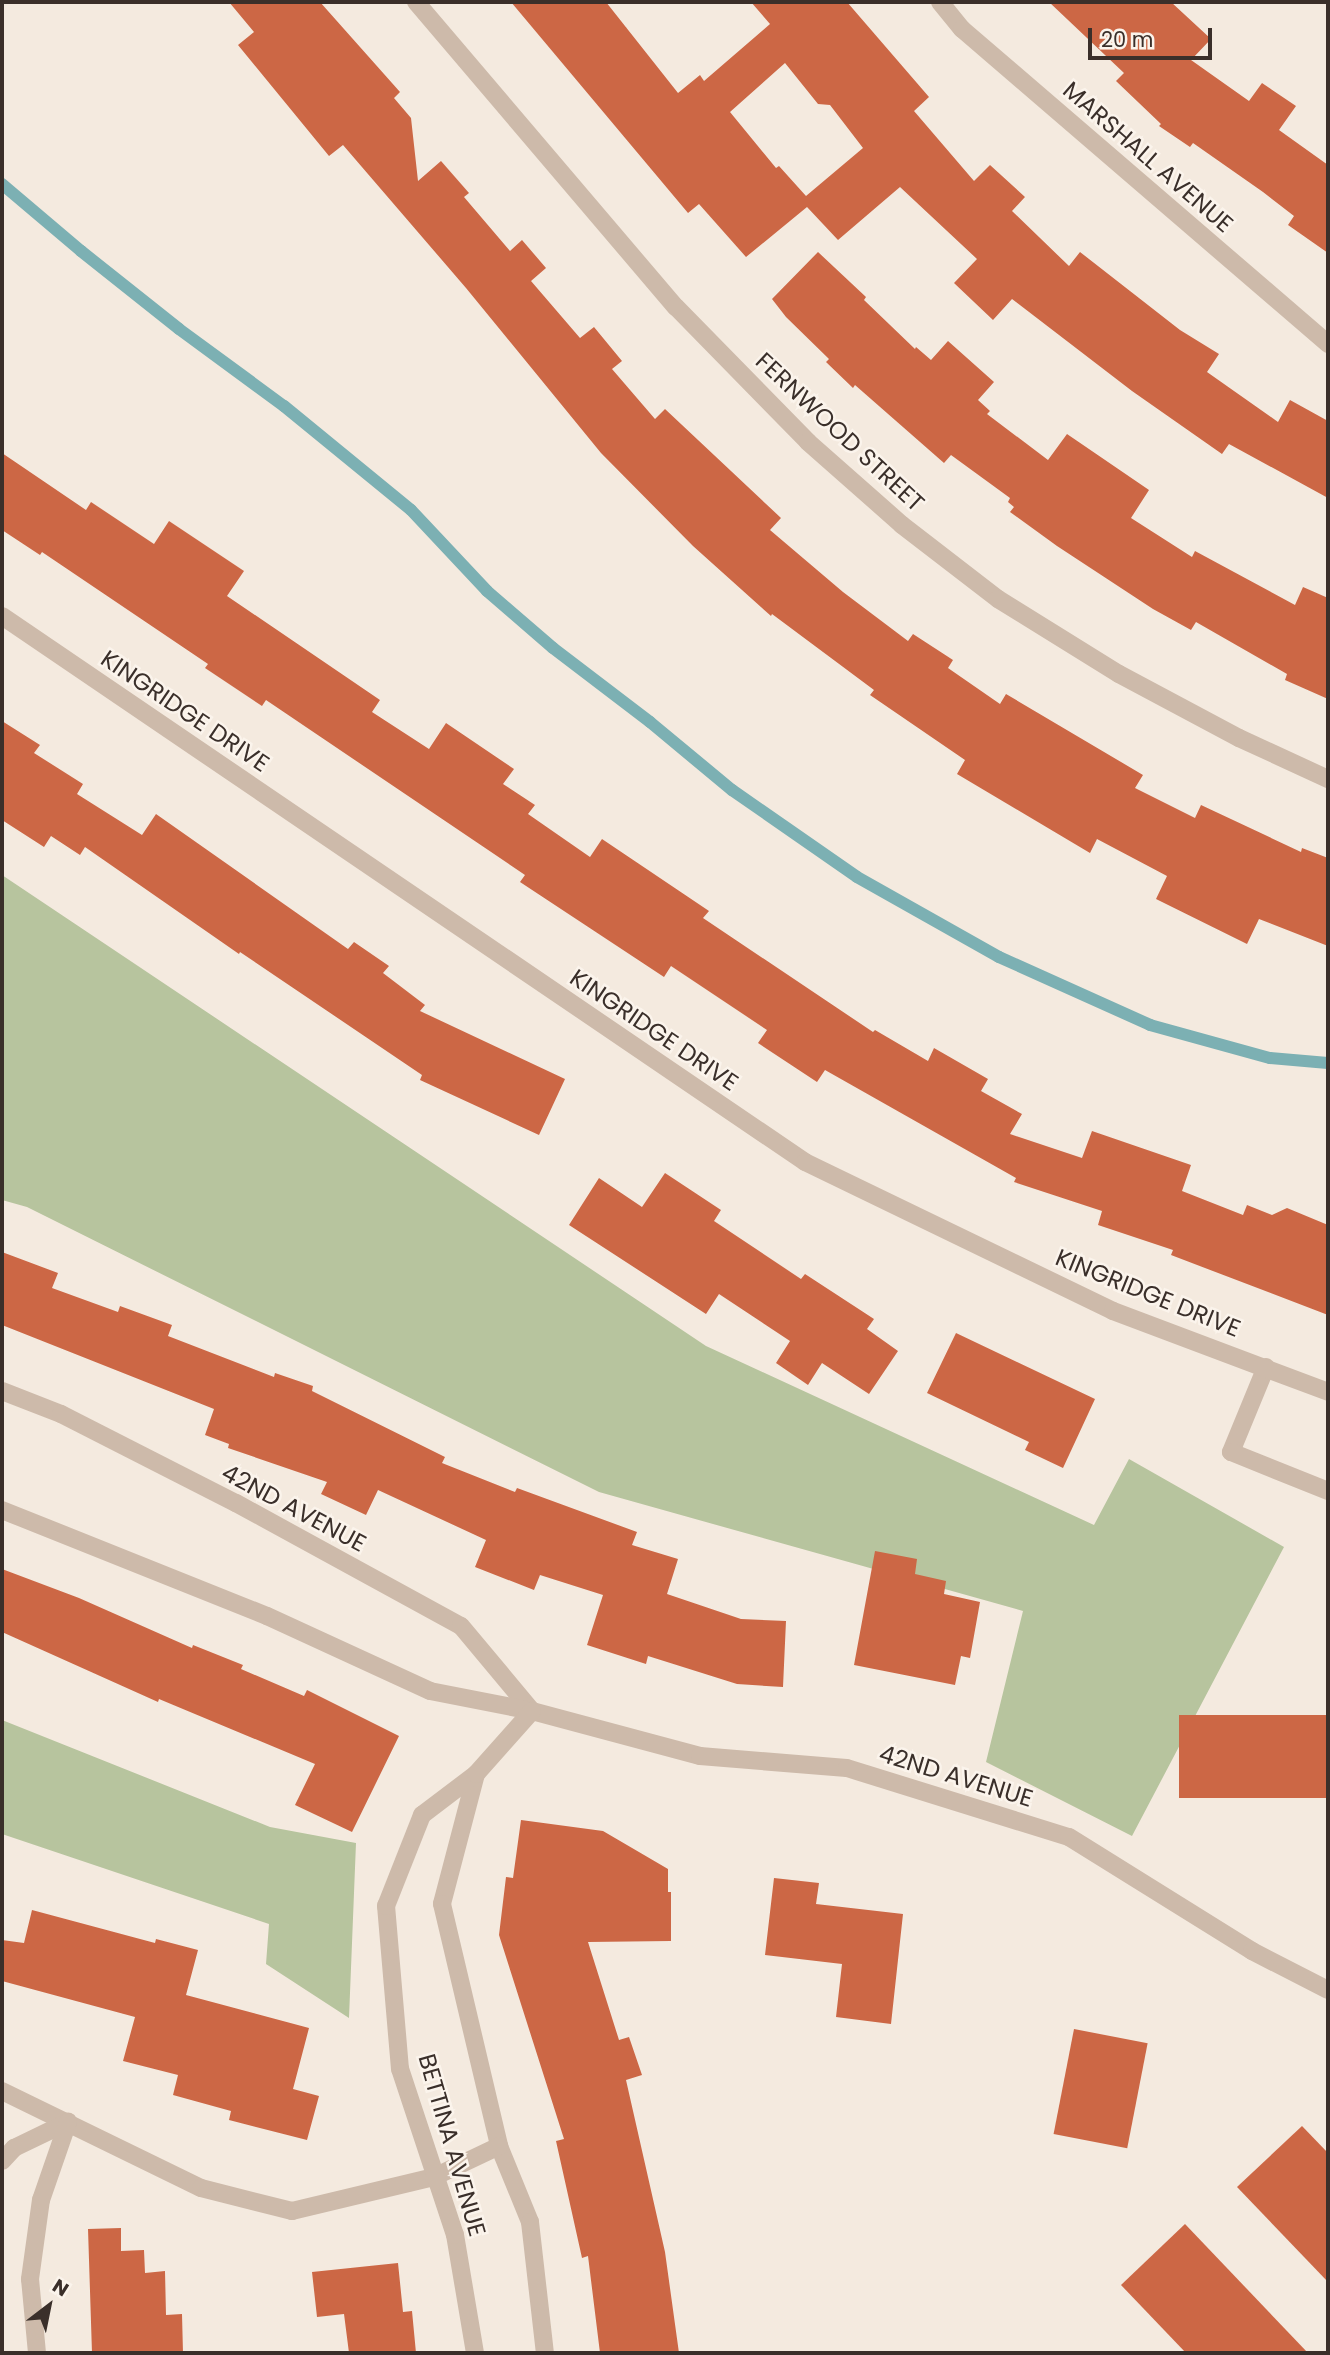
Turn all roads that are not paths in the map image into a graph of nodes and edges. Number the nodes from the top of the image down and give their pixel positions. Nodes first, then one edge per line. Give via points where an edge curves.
1 (416, 2) edge
2 (940, 2) edge
3 (1328, 344) edge
4 (2, 617) edge
5 (1328, 779) edge
6 (1266, 1367) junction
7 (2, 1391) edge
8 (1328, 1392) edge
9 (1328, 1491) edge
10 (2, 1510) edge
11 (532, 1711) junction
12 (476, 1774) junction
13 (1328, 1990) edge
14 (2, 2091) edge
15 (68, 2122) junction
16 (499, 2146) junction
17 (2, 2161) edge
18 (433, 2176) junction
19 (37, 2353) edge
20 (475, 2353) edge
21 (545, 2353) edge

1 - 5 street, FERNWOOD STREET via 676,307 808,442 902,525 998,599 1119,674
2 - 3 street, MARSHALL AVENUE via 962,29
4 - 6 street, KINGRIDGE DRIVE via 805,1162 1113,1311
6 - 8 street, KINGRIDGE DRIVE
6 - 9 street via 1231,1452
7 - 11 street, 42ND AVENUE via 61,1414 236,1503 461,1626
10 - 11 street, 42ND AVENUE via 267,1616 430,1691
11 - 12 street, BETTINA AVENUE
11 - 13 street, 42ND AVENUE via 699,1756 847,1768 1069,1837 1252,1951
12 - 16 street, BETTINA AVENUE via 442,1904
12 - 18 street, BETTINA AVENUE via 422,1815 386,1906 400,2069
14 - 15 street
15 - 17 street via 14,2148
15 - 18 street via 201,2188 292,2211
15 - 19 street via 41,2200 30,2279
16 - 18 street
16 - 21 street, BETTINA AVENUE via 530,2222
18 - 20 street, BETTINA AVENUE via 456,2235

